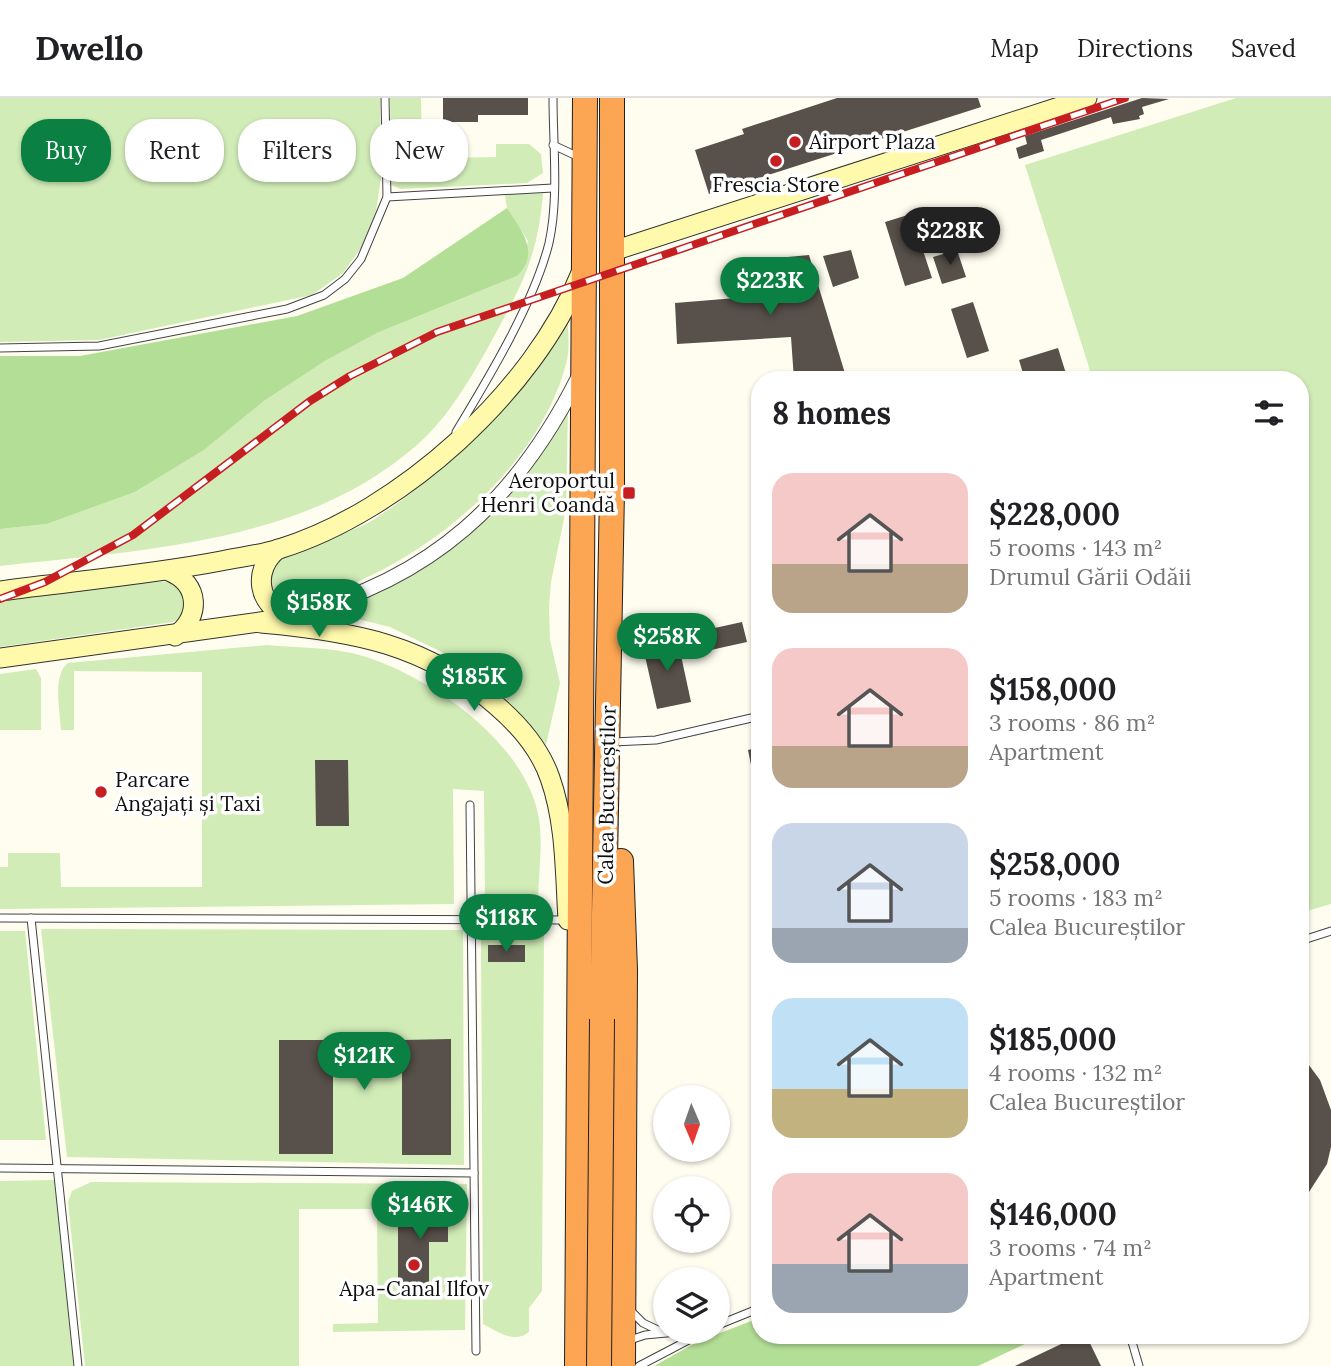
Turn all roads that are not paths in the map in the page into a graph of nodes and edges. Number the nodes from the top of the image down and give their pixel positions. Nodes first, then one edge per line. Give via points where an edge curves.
1 (385, 98) edge
2 (552, 98) edge
3 (585, 98) edge
4 (612, 98) edge
5 (1087, 98) edge
6 (553, 145) junction
7 (585, 160) junction
8 (553, 188) junction
9 (387, 197) junction
10 (613, 251) junction
11 (585, 262) junction
12 (0, 348) edge
13 (584, 366) junction
14 (441, 458) junction
15 (278, 550) junction
16 (169, 571) junction
17 (0, 591) edge
18 (292, 615) junction
19 (261, 623) junction
20 (175, 636) junction
21 (378, 640) junction
22 (0, 658) edge
23 (609, 718) junction
24 (751, 718) edge
25 (582, 719) junction
26 (613, 742) junction
27 (470, 805) dead end
28 (0, 918) edge
29 (30, 918) junction
30 (471, 920) junction
31 (568, 920) junction
32 (1331, 931) edge
33 (1309, 938) edge
34 (591, 1020) junction
35 (0, 1168) edge
36 (57, 1169) junction
37 (474, 1173) junction
38 (624, 1301) junction
39 (751, 1312) edge
40 (730, 1320) edge
41 (653, 1327) edge
42 (653, 1337) edge
43 (682, 1344) edge
44 (1133, 1344) edge
45 (476, 1351) dead end
46 (611, 1357) edge
47 (78, 1366) edge
48 (561, 1366) edge
49 (578, 1366) edge
50 (639, 1366) edge
51 (1139, 1366) edge

1 - 9 lane
2 - 6 lane
3 - 7 highway, Calea Bucureștilor
4 - 10 highway, Calea Bucureștilor
5 - 10 street
6 - 7 lane
6 - 8 lane
7 - 11 highway, Calea Bucureștilor
8 - 9 lane
8 - 14 lane via 548,245 520,315
9 - 12 lane via 361,259 324,295 287,309 99,346
10 - 23 highway, Calea Bucureștilor
11 - 13 highway, Calea Bucureștilor
11 - 14 street via 563,310 511,385
13 - 18 street via 536,451 475,520 393,578 344,602
13 - 25 highway, Calea Bucureștilor
14 - 15 street via 390,495
15 - 16 street
15 - 18 street via 263,569 261,589 270,607
16 - 17 street
16 - 20 street via 184,580 194,599 190,621
18 - 19 street
18 - 21 street via 330,621
19 - 20 street
19 - 21 street via 328,629
20 - 22 street
21 - 31 street via 429,658 473,685 510,717 538,751 550,777 562,830
23 - 26 highway
23 - 34 highway, Calea Bucureștilor
24 - 26 lane via 656,740
25 - 31 highway via 572,758
25 - 34 highway, Calea Bucureștilor
26 - 38 highway via 625,970
27 - 30 lane
28 - 29 lane
29 - 30 lane
29 - 36 lane
30 - 31 lane
30 - 37 lane
31 - 48 highway
32 - 33 lane
34 - 46 highway, Calea Bucureștilor, bridge
34 - 49 highway, Calea Bucureștilor
35 - 36 lane
36 - 37 lane
36 - 47 lane
37 - 45 lane
38 - 41 lane via 636,1318
38 - 46 highway
39 - 40 lane
42 - 46 lane
43 - 50 lane
44 - 51 lane

